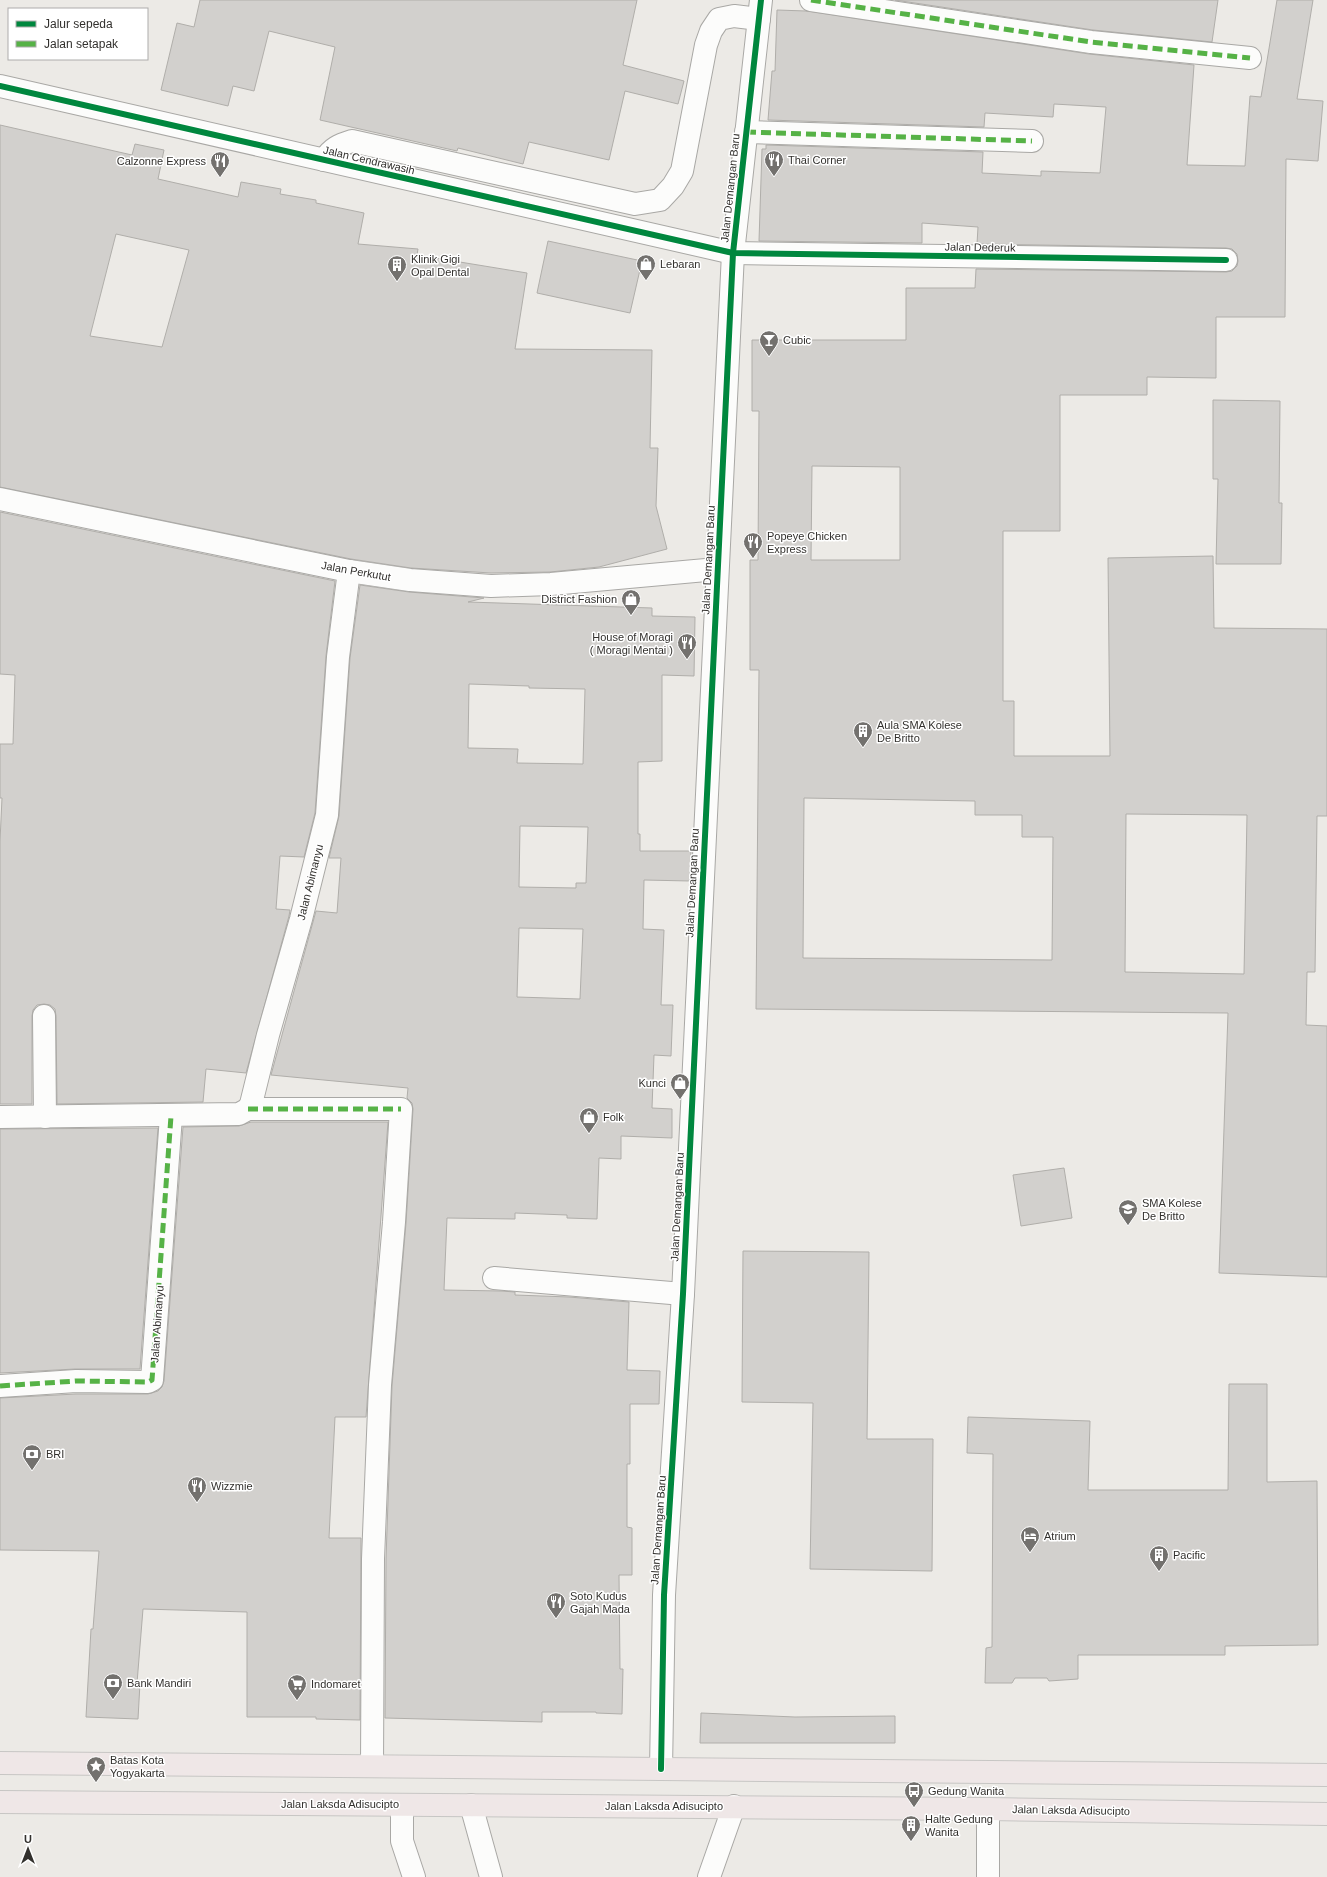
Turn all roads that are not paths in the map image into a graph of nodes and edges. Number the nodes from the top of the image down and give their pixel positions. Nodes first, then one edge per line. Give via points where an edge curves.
1 (811, 0) edge
2 (760, 10) edge
3 (1250, 58) dead end
4 (0, 86) edge
5 (746, 132) junction
6 (1032, 141) dead end
7 (324, 160) junction
8 (733, 253) junction
9 (1226, 260) dead end
10 (0, 499) edge
11 (717, 569) junction
12 (349, 571) junction
13 (44, 1016) dead end
14 (248, 1110) junction
15 (0, 1116) edge
16 (171, 1116) junction
17 (45, 1117) junction
18 (494, 1278) dead end
19 (683, 1294) junction
20 (0, 1386) edge
21 (0, 1763) edge
22 (372, 1766) junction
23 (661, 1769) junction
24 (1327, 1775) edge
25 (0, 1802) edge
26 (402, 1805) junction
27 (471, 1805) junction
28 (734, 1806) junction
29 (988, 1809) junction
30 (1327, 1814) edge
31 (414, 1877) edge
32 (491, 1877) edge
33 (709, 1877) edge
34 (988, 1877) edge

1 - 3 street via 1084,41
2 - 5 street, Jalan Demangan Baru
2 - 7 street via 719,19 711,31 702,64 682,171 660,200 635,204 352,141 331,150
4 - 7 street, Jalan Cendrawasih
5 - 6 street
5 - 8 street, Jalan Demangan Baru
7 - 8 street, Jalan Cendrawasih
8 - 9 street, Jalan Dederuk
8 - 11 street, Jalan Demangan Baru
10 - 12 street, Jalan Perkutut
11 - 12 street, Jalan Perkutut via 551,584 491,586 410,580
11 - 19 street, Jalan Demangan Baru
12 - 14 street, Jalan Abimanyu via 338,657 327,815 252,1104
13 - 17 street
14 - 16 street via 239,1114
14 - 22 street via 401,1109 380,1393 373,1559
15 - 17 street
16 - 17 street
16 - 20 street, Jalan Abimanyu via 152,1380
18 - 19 street
19 - 23 street, Jalan Demangan Baru via 664,1595
21 - 22 main road
22 - 23 main road
23 - 24 main road
25 - 26 main road, Jalan Laksda Adisucipto
26 - 27 main road, Jalan Laksda Adisucipto
26 - 31 street via 402,1841
27 - 28 main road, Jalan Laksda Adisucipto
27 - 32 street
28 - 29 main road, Jalan Laksda Adisucipto
28 - 33 street
29 - 30 main road, Jalan Laksda Adisucipto
29 - 34 street

